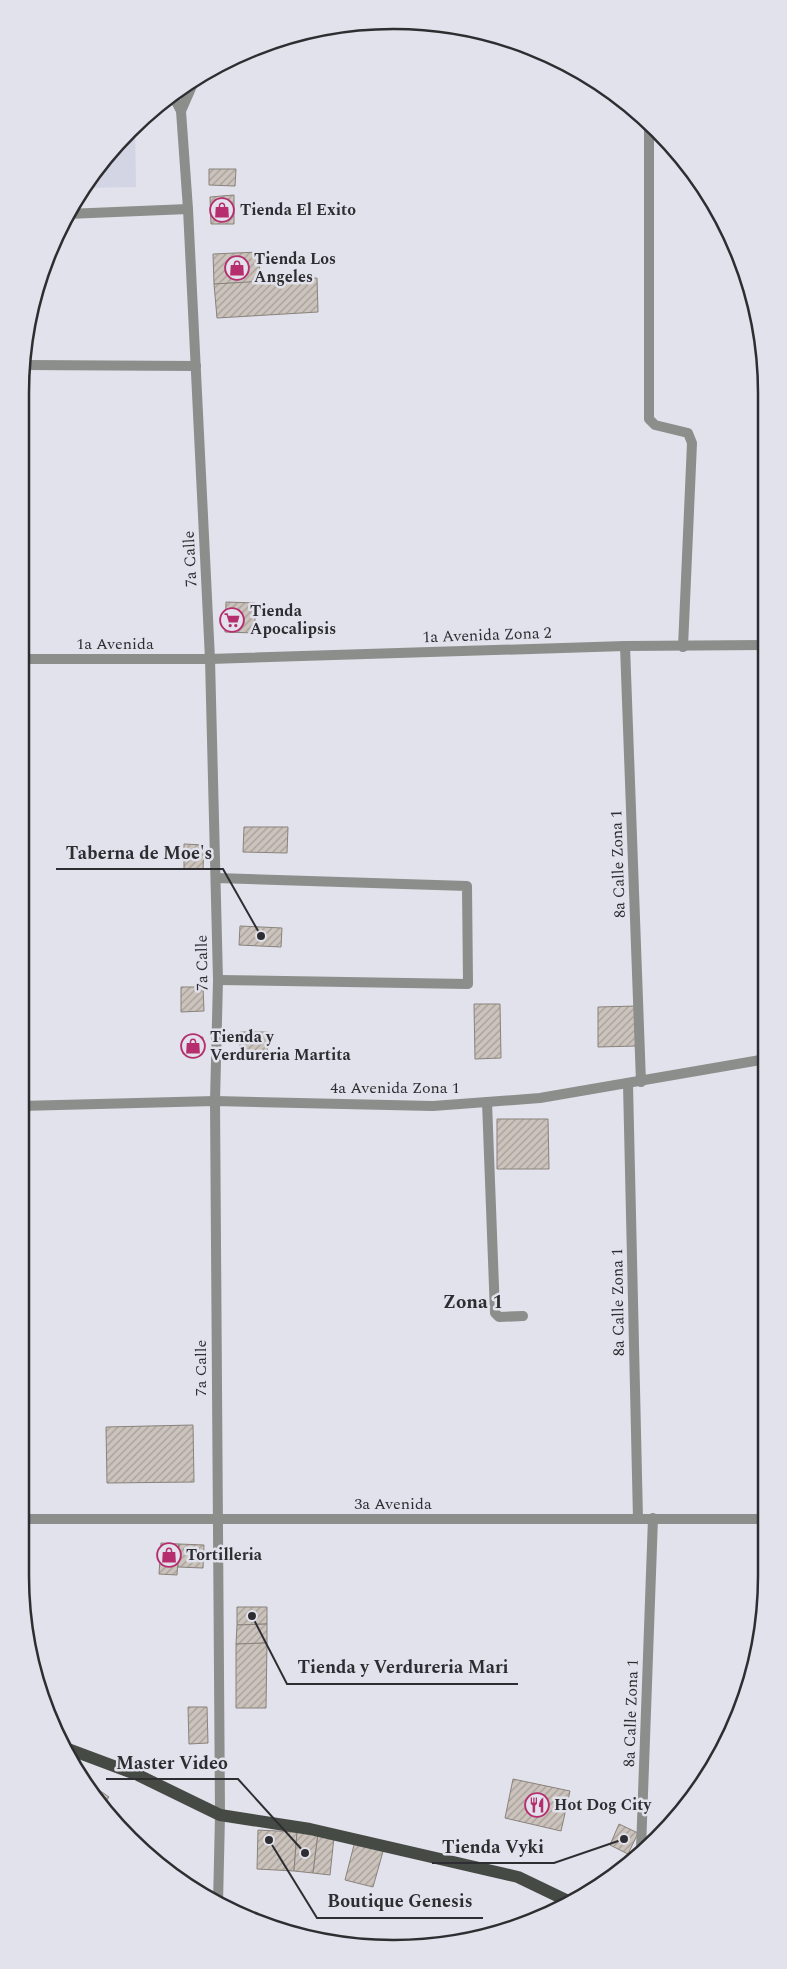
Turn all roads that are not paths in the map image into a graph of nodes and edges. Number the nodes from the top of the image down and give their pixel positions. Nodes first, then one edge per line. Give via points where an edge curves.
1 (190, 91) edge
2 (176, 101) edge
3 (181, 111) junction
4 (649, 134) edge
5 (188, 209) junction
6 (77, 214) edge
7 (30, 365) edge
8 (196, 366) junction
9 (758, 645) edge
10 (625, 646) junction
11 (683, 647) junction
12 (29, 659) edge
13 (210, 659) junction
14 (216, 878) junction
15 (218, 980) junction
16 (758, 1060) edge
17 (641, 1082) junction
18 (628, 1084) junction
19 (215, 1101) junction
20 (487, 1102) junction
21 (29, 1106) edge
22 (523, 1316) dead end
23 (653, 1518) junction
24 (29, 1519) edge
25 (638, 1519) junction
26 (758, 1519) edge
27 (217, 1520) junction
28 (73, 1750) edge
29 (220, 1815) junction
30 (641, 1843) edge
31 (218, 1895) edge
32 (563, 1899) edge

1 - 3 street, 7a Calle
2 - 3 street, 7a Calle
3 - 5 street, 7a Calle
4 - 11 street via 649,419 655,426 688,433 692,443
5 - 6 street
5 - 8 street, 7a Calle
7 - 8 street
8 - 13 street, 7a Calle
9 - 11 street, 1a Avenida Zona 2
10 - 11 street, 1a Avenida Zona 2
10 - 13 street, 1a Avenida Zona 2
10 - 17 street, 8a Calle Zona 1
12 - 13 street, 1a Avenida
13 - 14 street, 7a Calle
14 - 15 street, 7a Calle
14 - 15 street via 467,886 468,984
15 - 19 street, 7a Calle
16 - 17 street, 4a Avenida Zona 1
17 - 18 street, 4a Avenida Zona 1
18 - 20 street, 4a Avenida Zona 1 via 540,1098
18 - 25 street, 8a Calle Zona 1
19 - 20 street, 4a Avenida Zona 1 via 433,1106
19 - 21 street, 4a Avenida Zona 1
19 - 27 street, 7a Calle
20 - 22 street via 495,1313 499,1318
23 - 25 street, 3a Avenida
23 - 26 street, 3a Avenida
23 - 30 street, 8a Calle Zona 1
24 - 27 street, 3a Avenida
25 - 27 street, 3a Avenida
27 - 29 street, 7a Calle
28 - 29 main road via 138,1775
29 - 31 street, 7a Calle
29 - 32 main road via 400,1848 518,1878

